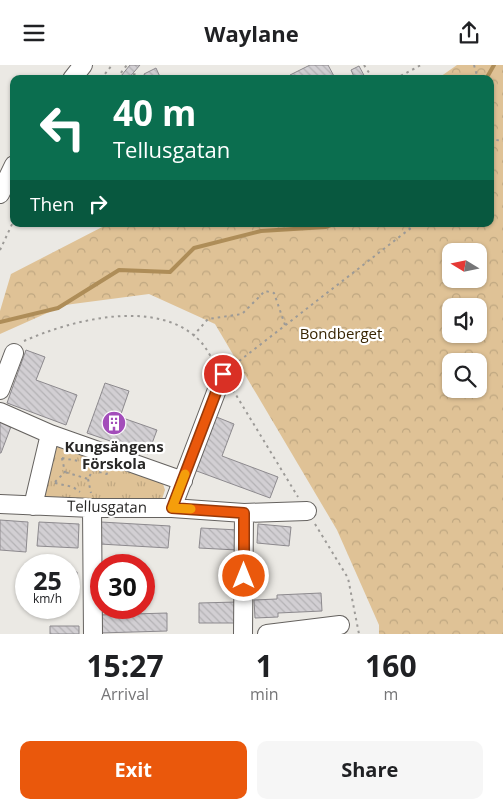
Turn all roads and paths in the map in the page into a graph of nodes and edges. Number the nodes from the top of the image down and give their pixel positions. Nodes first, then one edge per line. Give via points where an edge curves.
1 (83, 65) edge
2 (112, 65) edge
3 (421, 65) edge
4 (75, 75) edge
5 (104, 75) edge
6 (402, 75) edge
7 (10, 173) edge
8 (0, 194) edge
9 (10, 227) edge
10 (412, 227) edge
11 (0, 250) edge
12 (285, 325) junction
13 (193, 336) dead end
14 (14, 353) dead end
15 (223, 374) joint
16 (0, 390) edge
17 (0, 412) edge
18 (50, 434) junction
19 (62, 458) dead end
20 (65, 473) dead end
21 (88, 479) junction
22 (183, 481) junction
23 (92, 501) junction
24 (0, 504) edge
25 (33, 506) junction
26 (172, 508) junction
27 (306, 511) dead end
28 (244, 513) junction
29 (340, 625) dead end
30 (93, 634) edge
31 (243, 634) edge
32 (267, 634) edge

1 - 4 street
2 - 5 path
3 - 6 path
7 - 8 street
9 - 11 path
10 - 12 path
12 - 13 path via 274,293 265,291 242,314 213,317 203,323
12 - 15 path
14 - 16 street
15 - 22 street
17 - 18 street
18 - 22 street
18 - 25 street
19 - 21 path via 84,462 93,471
20 - 21 path
21 - 23 path
22 - 26 street
23 - 25 street, Tellusgatan
23 - 26 street, Tellusgatan
23 - 30 street
24 - 25 street, Tellusgatan
26 - 28 street, Tellusgatan
27 - 28 street, Tellusgatan
28 - 31 street
29 - 32 street

